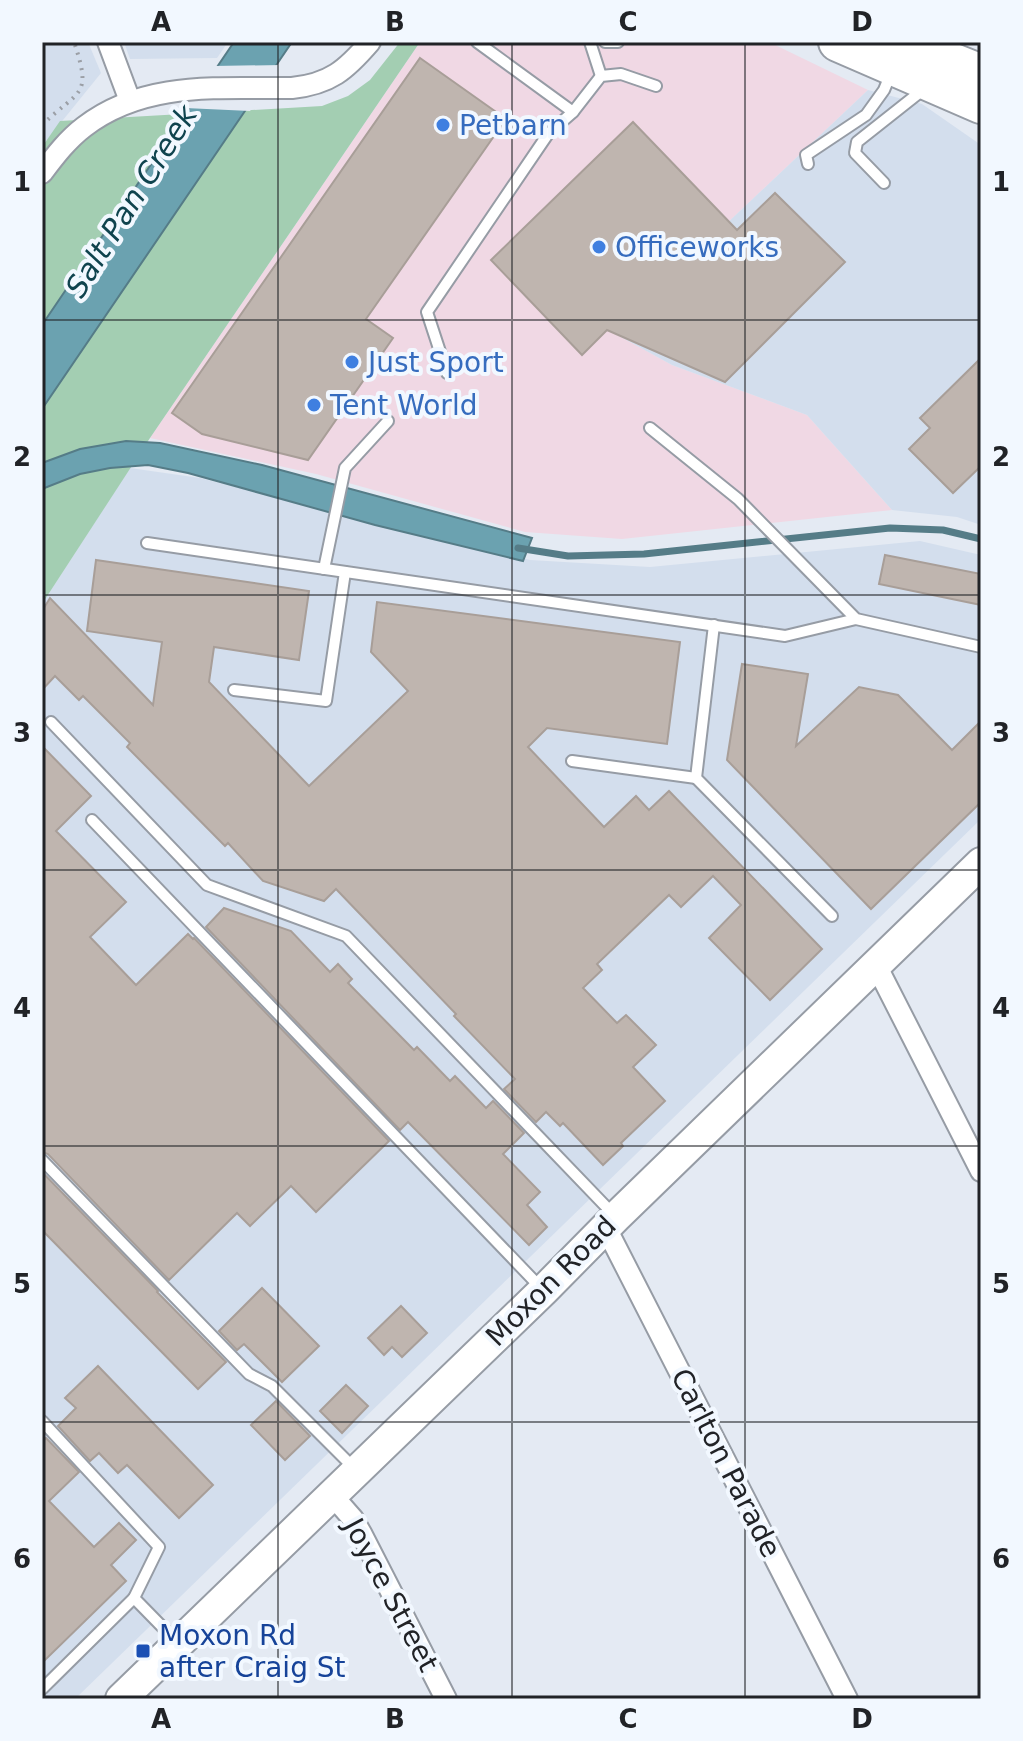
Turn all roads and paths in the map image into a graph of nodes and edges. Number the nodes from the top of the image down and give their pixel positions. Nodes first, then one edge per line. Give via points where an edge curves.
1 (74, 42) edge
2 (108, 42) edge
3 (370, 42) edge
4 (590, 42) edge
5 (605, 42) edge
6 (618, 42) edge
7 (838, 42) edge
8 (481, 43) edge
9 (898, 54) edge
10 (981, 74) edge
11 (601, 76) junction
12 (932, 83) junction
13 (656, 86) dead end
14 (130, 101) junction
15 (981, 104) edge
16 (573, 112) junction
17 (42, 125) edge
18 (808, 164) dead end
19 (42, 173) edge
20 (884, 183) dead end
21 (447, 373) dead end
22 (388, 421) dead end
23 (650, 428) dead end
24 (147, 543) dead end
25 (324, 569) junction
26 (345, 572) junction
27 (856, 619) junction
28 (714, 625) junction
29 (981, 647) edge
30 (234, 690) dead end
31 (51, 722) dead end
32 (572, 761) dead end
33 (696, 778) junction
34 (92, 820) dead end
35 (981, 863) edge
36 (832, 916) dead end
37 (876, 965) junction
38 (42, 1160) edge
39 (981, 1171) edge
40 (611, 1222) junction
41 (544, 1290) junction
42 (42, 1421) edge
43 (356, 1470) junction
44 (332, 1495) junction
45 (134, 1598) junction
46 (178, 1643) junction
47 (42, 1689) edge
48 (121, 1699) edge
49 (446, 1699) edge
50 (847, 1699) edge

1 - 17 path via 84,83
2 - 14 street
3 - 14 street via 334,77 311,86 164,92
4 - 11 lane
5 - 6 lane
7 - 9 highway
8 - 16 lane
9 - 10 highway
9 - 12 highway
9 - 18 lane via 884,90 866,115 806,155
11 - 13 lane via 621,74
11 - 16 lane
12 - 15 highway
12 - 20 lane via 857,142 855,153
14 - 19 street via 81,129
16 - 21 lane via 548,134 427,312
22 - 25 lane via 345,468
23 - 27 lane via 738,499
24 - 25 lane
25 - 26 lane
26 - 28 lane
26 - 30 lane via 326,701
27 - 28 lane via 785,636
27 - 29 lane
28 - 33 lane
31 - 40 lane via 207,885 346,936
32 - 33 lane
33 - 36 lane
34 - 41 lane
35 - 37 main road, Moxon Road
37 - 39 street
37 - 40 main road, Moxon Road
38 - 43 lane via 249,1374 272,1386
40 - 41 main road, Moxon Road
40 - 50 street, Carlton Parade
41 - 43 main road, Moxon Road
42 - 45 lane via 159,1547
43 - 44 main road, Moxon Road
44 - 46 main road, Moxon Road
44 - 49 street, Joyce Street via 353,1519
45 - 46 lane
45 - 47 lane
46 - 48 main road, Moxon Road

